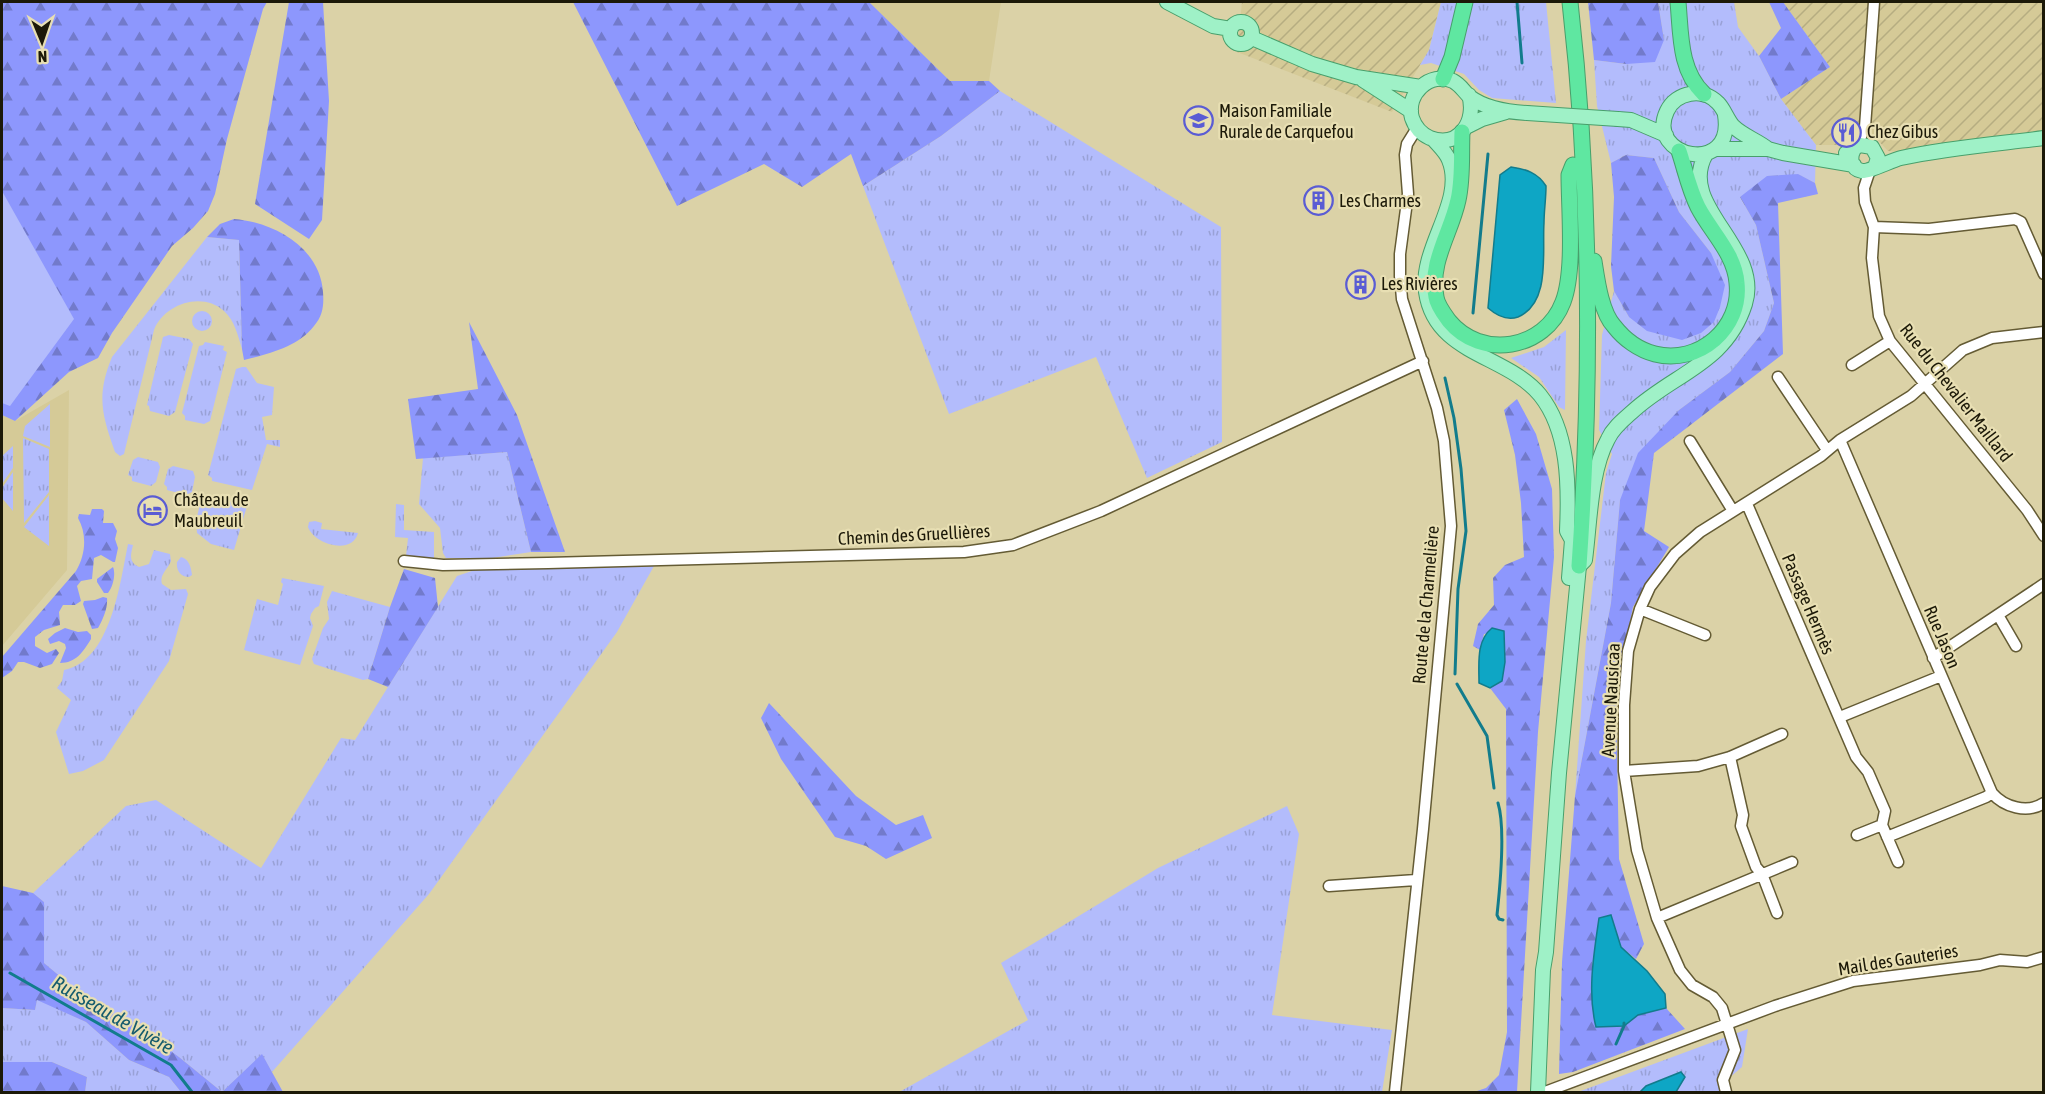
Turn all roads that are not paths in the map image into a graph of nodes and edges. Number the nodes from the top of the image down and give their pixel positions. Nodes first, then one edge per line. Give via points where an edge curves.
1 (1167, 2) edge
2 (1465, 2) edge
3 (1561, 2) edge
4 (1570, 2) edge
5 (1678, 2) edge
6 (1874, 2) edge
7 (1356, 77) junction
8 (1443, 79) junction
9 (1421, 87) junction
10 (1704, 94) junction
11 (1469, 95) junction
12 (1410, 111) junction
13 (1667, 111) junction
14 (1506, 112) junction
15 (1725, 115) junction
16 (1625, 120) junction
17 (1417, 128) junction
18 (1464, 130) junction
19 (1666, 135) junction
20 (2043, 138) edge
21 (1433, 139) junction
22 (1865, 148) junction
23 (1768, 149) junction
24 (1679, 151) junction
25 (1710, 151) junction
26 (1899, 158) junction
27 (1820, 159) junction
28 (1573, 165) junction
29 (1864, 168) junction
30 (1874, 227) junction
31 (1586, 230) junction
32 (2043, 274) edge
33 (2043, 332) edge
34 (1890, 340) junction
35 (1423, 362) junction
36 (1852, 365) dead end
37 (1778, 378) dead end
38 (1924, 383) junction
39 (1840, 440) junction
40 (1690, 441) dead end
41 (1827, 450) junction
42 (1747, 504) junction
43 (1733, 512) junction
44 (2043, 536) edge
45 (1572, 540) junction
46 (404, 561) dead end
47 (1579, 566) junction
48 (2043, 584) edge
49 (1640, 609) junction
50 (1998, 615) junction
51 (1705, 635) dead end
52 (2016, 646) dead end
53 (1932, 658) junction
54 (1941, 675) junction
55 (1840, 717) junction
56 (1782, 734) dead end
57 (1730, 757) junction
58 (1624, 771) junction
59 (1992, 793) junction
60 (2043, 803) edge
61 (1882, 825) junction
62 (1857, 835) dead end
63 (1887, 837) junction
64 (1792, 862) dead end
65 (1898, 862) dead end
66 (1762, 874) junction
67 (1416, 880) junction
68 (1329, 886) dead end
69 (1777, 913) dead end
70 (1657, 918) junction
71 (2043, 957) edge
72 (1543, 970) junction
73 (1727, 1026) junction
74 (1395, 1092) edge
75 (1538, 1092) edge
76 (1545, 1092) edge
77 (1726, 1092) edge

1 - 7 main road via 1212,26 1231,29 1238,23 1247,24 1252,38 1312,64
2 - 8 highway
3 - 28 highway
4 - 31 highway
5 - 10 highway via 1684,60 1690,77
6 - 22 street
7 - 9 main road
7 - 12 main road
8 - 9 main road
8 - 11 main road via 1454,81
9 - 12 main road
10 - 13 main road via 1678,98
10 - 15 main road via 1717,102
11 - 14 main road
11 - 18 main road via 1472,112
12 - 17 main road
13 - 16 main road
13 - 19 main road
14 - 16 main road, bridge
14 - 18 main road via 1482,119
15 - 23 main road via 1733,126
15 - 25 main road via 1725,133
16 - 19 main road
17 - 21 main road
17 - 35 street, Route de la Charmelière via 1405,155 1408,194 1400,276 1402,298
18 - 21 main road via 1450,139
18 - 28 highway via 1458,200 1438,258 1436,298 1456,330 1486,345 1504,347 1539,334 1563,303 1569,278 1569,175
19 - 24 main road
20 - 26 main road
21 - 45 main road via 1450,162 1452,183 1447,208 1428,256 1428,302 1437,322 1455,341 1514,372 1548,406 1563,449 1567,531
22 - 26 main road
22 - 27 main road
22 - 29 main road via 1878,158
22 - 29 main road via 1851,159
23 - 25 main road
23 - 27 main road
24 - 25 main road via 1687,155
24 - 31 highway via 1693,196 1732,260 1737,283 1737,305 1726,328 1710,345 1689,354 1654,354 1635,346 1612,325
25 - 47 main road via 1700,164 1700,191 1742,261 1747,299 1734,332 1724,345 1640,404 1608,438 1599,462 1585,560
26 - 29 main road
27 - 29 main road
28 - 45 highway via 1579,324
29 - 30 street, Rue du Chevalier Maillard via 1866,208
30 - 32 street via 1929,229 2015,219 2021,222
30 - 34 street, Rue du Chevalier Maillard via 1872,258 1879,316
31 - 47 highway via 1586,397
33 - 38 street, Avenue Nausicaa via 1992,338 1963,350
34 - 36 street
34 - 38 street, Rue du Chevalier Maillard
35 - 46 street, Chemin des Gruellières via 1101,511 1013,545 964,552 548,564 443,565
35 - 67 street, Route de la Charmelière via 1444,441 1451,526
37 - 41 street
38 - 39 street, Avenue Nausicaa via 1911,396
38 - 44 street, Rue du Chevalier Maillard via 2021,502
39 - 41 street, Avenue Nausicaa
39 - 53 street, Rue Jason
40 - 43 street
41 - 42 street, Avenue Nausicaa
42 - 43 street, Avenue Nausicaa
42 - 55 street, Passage Hermès
43 - 49 street, Avenue Nausicaa via 1700,532 1675,554 1650,587
45 - 72 main road via 1544,850 1540,952
47 - 72 main road
48 - 50 street
49 - 51 street
49 - 58 street, Avenue Nausicaa via 1628,651
50 - 52 street
50 - 53 street
53 - 54 street, Rue Jason
54 - 55 street
54 - 59 street, Rue Jason
55 - 61 street, Passage Hermès via 1885,811
56 - 57 street
57 - 58 street via 1698,766
57 - 66 street via 1743,815 1741,826
58 - 70 street, Avenue Nausicaa via 1637,850
59 - 60 street via 2009,806 2026,808
59 - 63 street
61 - 62 street
61 - 63 street
63 - 65 street
64 - 66 street
66 - 69 street
66 - 70 street
67 - 68 street
67 - 74 street, Route de la Charmelière
70 - 73 street, Avenue Nausicaa via 1684,977 1722,1008
71 - 73 street, Mail des Gauteries via 1853,981
72 - 75 main road
73 - 76 street, Mail des Gauteries
73 - 77 street, Avenue Nausicaa via 1735,1050 1723,1080

